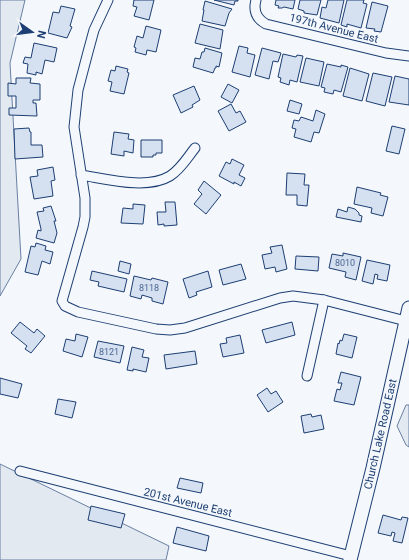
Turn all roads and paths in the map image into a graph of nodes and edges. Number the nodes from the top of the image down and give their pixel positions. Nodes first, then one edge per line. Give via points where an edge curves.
1 (108, 0) edge
2 (256, 0) edge
3 (409, 56) edge
4 (195, 148) dead end
5 (81, 174) junction
6 (324, 300) junction
7 (409, 308) edge
8 (406, 321) junction
9 (307, 376) dead end
10 (20, 471) dead end
11 (350, 558) edge

1 - 5 street via 94,30 78,90 74,127
2 - 3 street, 197th Avenue East via 257,16 266,24 386,54
4 - 5 street via 181,167 162,180 127,182
5 - 6 street via 84,222 62,301 65,306 78,312 170,330 185,328 280,298 300,296
6 - 8 street
6 - 9 street
7 - 8 street, Church Lake Road East
8 - 11 street, Church Lake Road East
10 - 11 street, 201st Avenue East via 245,528

